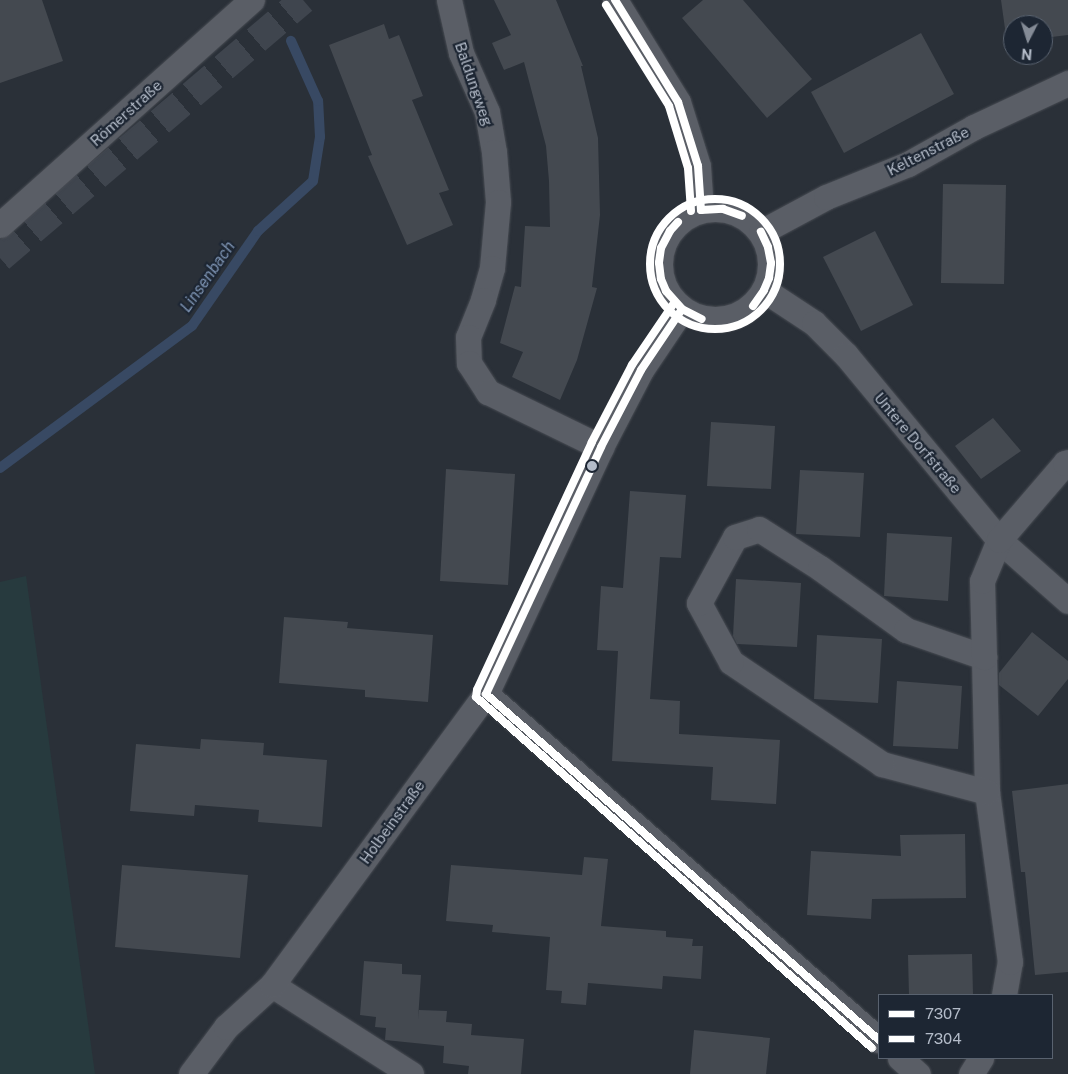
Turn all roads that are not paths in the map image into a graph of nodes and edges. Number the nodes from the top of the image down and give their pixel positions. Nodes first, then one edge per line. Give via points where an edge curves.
1 (252, 0) edge
2 (449, 0) edge
3 (615, 0) edge
4 (1068, 83) edge
5 (701, 210) junction
6 (0, 225) edge
7 (761, 232) junction
8 (764, 290) junction
9 (682, 309) junction
10 (601, 447) junction
11 (1068, 462) edge
12 (999, 540) junction
13 (1068, 601) edge
14 (984, 657) junction
15 (486, 694) junction
16 (987, 792) junction
17 (272, 985) junction
18 (1004, 994) edge
19 (878, 1039) edge
20 (901, 1059) edge
21 (980, 1059) edge
22 (191, 1074) edge
23 (411, 1074) edge
24 (918, 1074) edge
25 (971, 1074) edge

1 - 6 street, Römerstraße
2 - 10 street, Baldungweg via 461,53 487,112 498,202 492,268 468,337 469,363 488,392
3 - 5 street via 678,102 698,166
4 - 7 street, Keltenstraße via 974,127 908,164 826,197
5 - 7 street via 723,209 742,216
5 - 9 street via 678,222 661,248 661,279 666,291
7 - 8 street via 771,263
8 - 9 street via 753,306 731,318 702,319
8 - 12 street, Untere Dorfstraße via 814,323 846,355
9 - 10 street, Holbeinstraße via 641,370
10 - 15 street, Holbeinstraße
11 - 12 street
12 - 13 street, Untere Dorfstraße
12 - 14 street via 982,581
14 - 16 street
14 - 16 street via 906,630 820,568 759,530 735,537 699,603 731,662 882,764
15 - 17 street, Holbeinstraße
15 - 19 street
16 - 18 street via 1010,962
17 - 22 street, Holbeinstraße via 226,1027
17 - 23 street
20 - 24 street
21 - 25 street

